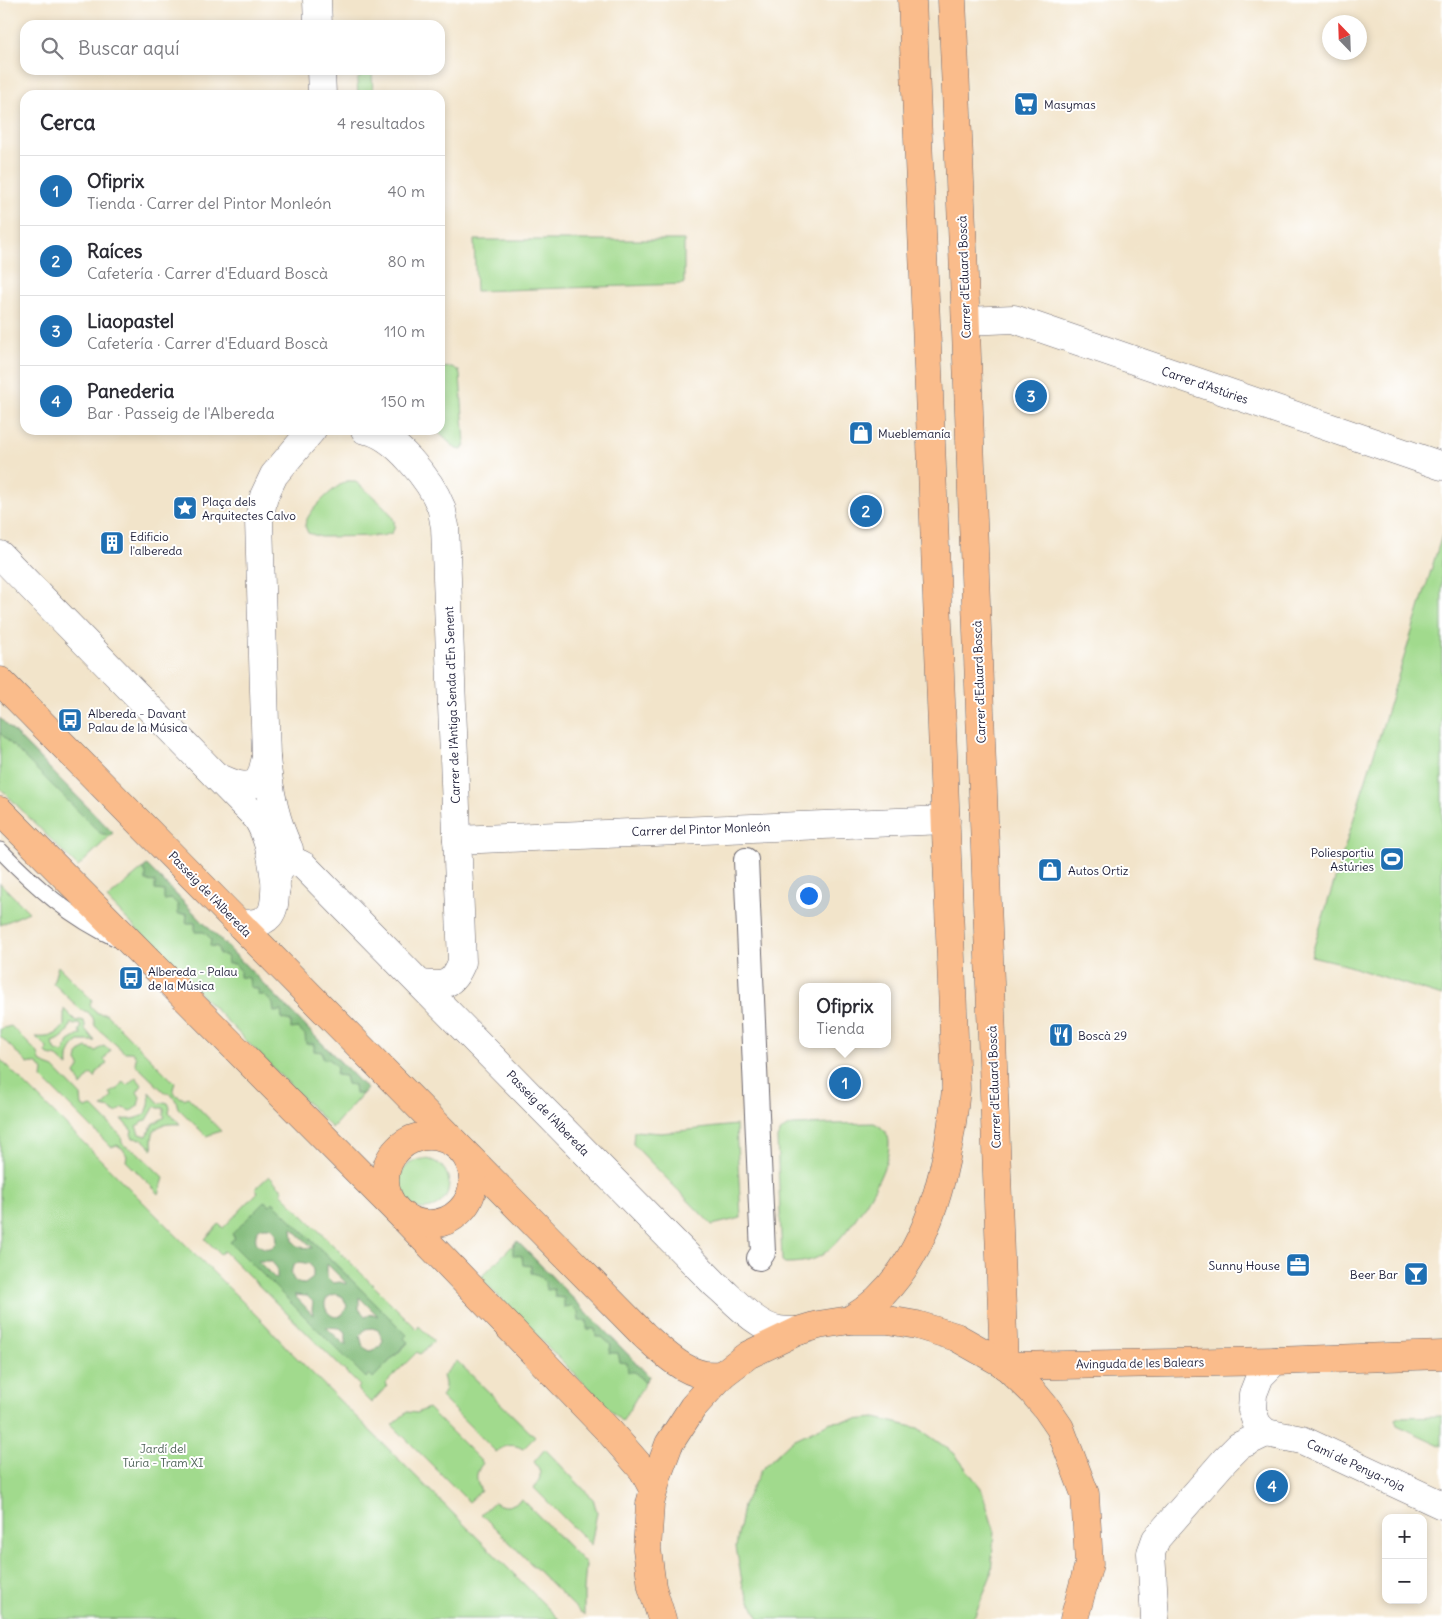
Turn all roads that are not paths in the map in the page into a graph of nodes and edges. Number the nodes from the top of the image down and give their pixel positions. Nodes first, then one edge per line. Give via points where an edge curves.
1 (317, 0) edge
2 (912, 0) edge
3 (952, 0) edge
4 (318, 20) edge
5 (320, 75) edge
6 (322, 90) edge
7 (966, 321) junction
8 (308, 435) edge
9 (380, 435) edge
10 (1442, 466) edge
11 (0, 555) edge
12 (0, 681) edge
13 (266, 758) junction
14 (216, 776) junction
15 (0, 811) edge
16 (946, 820) junction
17 (457, 840) junction
18 (0, 850) edge
19 (746, 860) dead end
20 (311, 872) junction
21 (276, 888) junction
22 (239, 924) junction
23 (134, 947) junction
24 (421, 984) junction
25 (462, 1150) junction
26 (400, 1214) junction
27 (759, 1258) dead end
28 (850, 1320) junction
29 (798, 1330) junction
30 (1442, 1355) edge
31 (1275, 1361) junction
32 (1005, 1365) junction
33 (723, 1374) junction
34 (1266, 1433) junction
35 (654, 1489) junction
36 (1442, 1505) edge
37 (662, 1619) edge
38 (1074, 1619) edge
39 (1155, 1619) edge

1 - 4 street
2 - 16 main road
3 - 7 main road, Carrer d'Eduard Boscà
5 - 6 street
7 - 10 street, Carrer d'Astúries via 1014,319
7 - 32 main road, Carrer d'Eduard Boscà
8 - 13 street via 274,475 264,496 259,520
9 - 17 street, Carrer de l'Antiga Senda d'En Senent via 418,469 441,508 445,526
11 - 14 street
12 - 22 main road, Passeig de l'Albereda
13 - 14 street via 260,778 253,784 240,786
13 - 20 street, Passeig de l'Albereda via 271,796 284,836 293,854
14 - 21 street via 261,825
15 - 23 main road, Passeig de l'Albereda
16 - 17 street, Carrer del Pintor Monleón
16 - 28 main road via 956,1089 953,1127 942,1179 918,1243 890,1287
17 - 24 street, Carrer de l'Antiga Senda d'En Senent via 462,962 458,974 448,982 437,986
18 - 23 lane via 50,898 101,932
19 - 27 street via 764,1252
20 - 21 street, Passeig de l'Albereda via 297,862 283,866 277,876
20 - 24 street, Passeig de l'Albereda
21 - 22 street via 270,915 261,921
22 - 25 main road, Passeig de l'Albereda
23 - 26 main road, Passeig de l'Albereda
24 - 29 street, Passeig de l'Albereda via 715,1284 765,1326
25 - 26 main road, Passeig de l'Albereda via 474,1177 466,1205 456,1216 428,1225 413,1222
25 - 26 main road, Passeig de l'Albereda via 437,1136 409,1140 397,1149 388,1161 384,1175 385,1190
25 - 33 main road, Passeig de l'Albereda via 671,1359 706,1375
26 - 35 main road, Passeig de l'Albereda via 620,1442
28 - 29 main road
28 - 32 main road via 888,1320 917,1325 956,1337
29 - 33 main road via 748,1355
30 - 31 main road, Avinguda de les Balears
31 - 32 main road, Avinguda de les Balears
31 - 34 street via 1260,1376 1253,1394 1252,1410 1257,1424
32 - 38 main road via 1032,1391 1060,1428 1086,1494 1089,1564
33 - 35 main road via 693,1407 669,1444
34 - 36 street, Camí de Penya-roja via 1302,1440
34 - 39 street via 1239,1446 1156,1540 1151,1553
35 - 37 main road via 647,1549 652,1587

